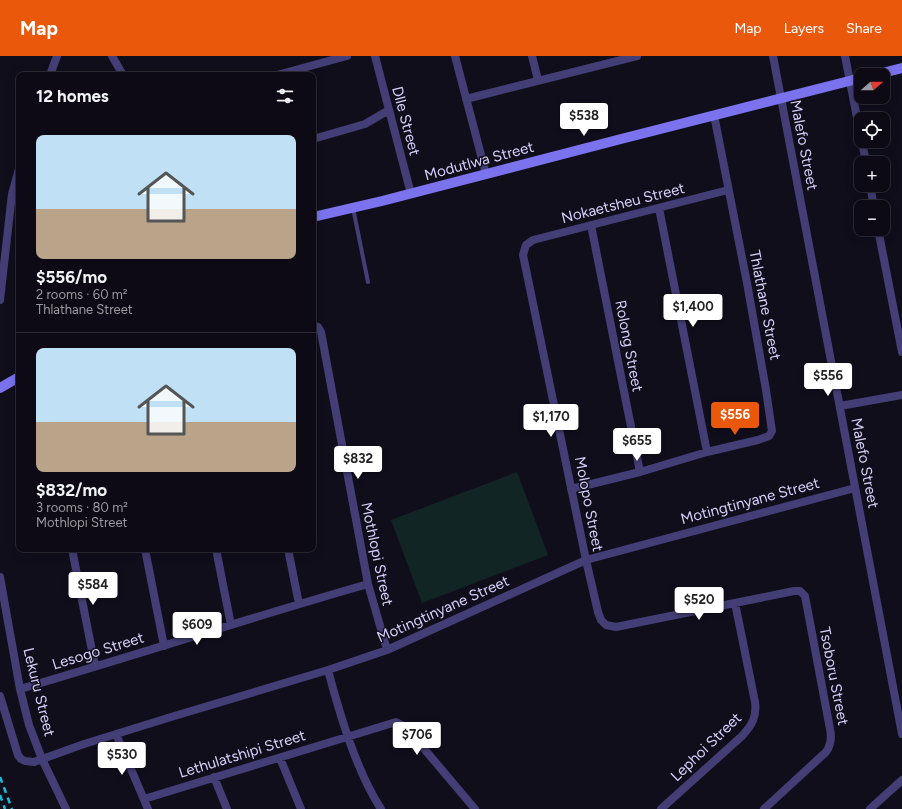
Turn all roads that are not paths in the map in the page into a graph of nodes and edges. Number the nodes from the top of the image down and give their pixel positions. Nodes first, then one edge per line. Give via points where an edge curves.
1 (57, 56) edge
2 (112, 56) edge
3 (347, 56) edge
4 (375, 56) edge
5 (455, 56) edge
6 (532, 56) edge
7 (637, 56) edge
8 (773, 56) edge
9 (845, 56) edge
10 (902, 68) edge
11 (890, 71) edge
12 (51, 72) edge
13 (120, 72) edge
14 (288, 72) edge
15 (538, 80) junction
16 (854, 80) edge
17 (850, 81) junction
18 (466, 99) junction
19 (781, 99) junction
20 (389, 110) junction
21 (856, 112) edge
22 (714, 115) junction
23 (316, 138) edge
24 (486, 174) junction
25 (16, 180) edge
26 (728, 190) junction
27 (411, 194) junction
28 (353, 208) junction
29 (659, 208) junction
30 (316, 216) edge
31 (591, 225) junction
32 (879, 236) edge
33 (526, 245) joint
34 (368, 282) dead end
35 (0, 300) edge
36 (316, 326) edge
37 (902, 352) edge
38 (16, 379) edge
39 (0, 388) edge
40 (902, 395) edge
41 (840, 406) junction
42 (708, 452) junction
43 (640, 472) junction
44 (855, 488) junction
45 (572, 489) junction
46 (73, 552) edge
47 (146, 552) edge
48 (217, 552) edge
49 (289, 552) edge
50 (586, 560) junction
51 (0, 577) edge
52 (368, 584) junction
53 (735, 603) junction
54 (299, 604) junction
55 (231, 625) junction
56 (164, 646) junction
57 (386, 650) junction
58 (96, 666) junction
59 (328, 670) junction
60 (20, 689) junction
61 (0, 696) edge
62 (116, 734) junction
63 (902, 734) edge
64 (348, 736) junction
65 (280, 758) junction
66 (42, 759) junction
67 (214, 777) junction
68 (902, 780) edge
69 (144, 799) junction
70 (66, 809) edge
71 (148, 809) edge
72 (227, 809) edge
73 (301, 809) edge
74 (381, 809) edge
75 (475, 809) edge
76 (661, 809) edge
77 (764, 809) edge
78 (870, 809) edge

1 - 12 street
2 - 13 street
3 - 14 street
4 - 20 street, Dlle Street
5 - 18 street
6 - 15 street
7 - 15 street
8 - 19 street, Malefo Street
9 - 17 street
10 - 11 street
15 - 18 street
16 - 17 street, Modutlwa Street
17 - 19 street, Modutlwa Street
17 - 21 street
18 - 24 street
19 - 22 street, Modutlwa Street
19 - 41 street, Malefo Street
20 - 23 street via 365,124
20 - 27 street, Dlle Street
22 - 24 street, Modutlwa Street
22 - 26 street, Thlathane Street
24 - 27 street, Modutlwa Street
25 - 35 street via 12,194
26 - 29 street, Nokaetsheu Street
26 - 42 street, Thlathane Street via 750,298 772,430 769,436 761,439
27 - 28 street, Modutlwa Street
28 - 30 street, Modutlwa Street
28 - 34 lane
29 - 31 street, Nokaetsheu Street
29 - 42 street
31 - 33 street, Nokaetsheu Street via 533,240
31 - 43 street, Rolong Street
32 - 37 street
33 - 45 street, Molopo Street via 524,259
36 - 52 street, Mothlopi Street via 322,332
38 - 39 street
40 - 41 street
41 - 44 street, Malefo Street
42 - 43 street
43 - 45 street
44 - 50 street, Motingtinyane Street
44 - 63 street, Malefo Street
45 - 50 street, Molopo Street
46 - 58 street
47 - 56 street
48 - 55 street
49 - 54 street
50 - 53 street, Molopo Street via 601,620 612,627
50 - 57 street, Motingtinyane Street
51 - 60 street, Lekuru Street
52 - 54 street, Lesogo Street
52 - 57 street, Mothlopi Street
53 - 76 street, Lephoi Street via 755,702 755,718 742,736
53 - 77 street, Tsoboru Street via 794,591 803,593 828,714 831,740 826,752
54 - 55 street, Lesogo Street
55 - 56 street, Lesogo Street
56 - 58 street, Lesogo Street
57 - 59 street, Motingtinyane Street
58 - 60 street, Lesogo Street
59 - 62 street, Motingtinyane Street
59 - 64 street
60 - 66 street, Lekuru Street via 29,725
61 - 66 street via 14,745 21,759 29,762
62 - 66 street, Motingtinyane Street
62 - 69 street
64 - 65 street, Lethulatshipi Street
64 - 74 street via 364,777
64 - 75 street, Lethulatshipi Street via 393,722 399,723 409,731
65 - 67 street, Lethulatshipi Street
65 - 73 street
66 - 70 street, Lekuru Street
67 - 69 street, Lethulatshipi Street
67 - 72 street
68 - 78 street
69 - 71 street

